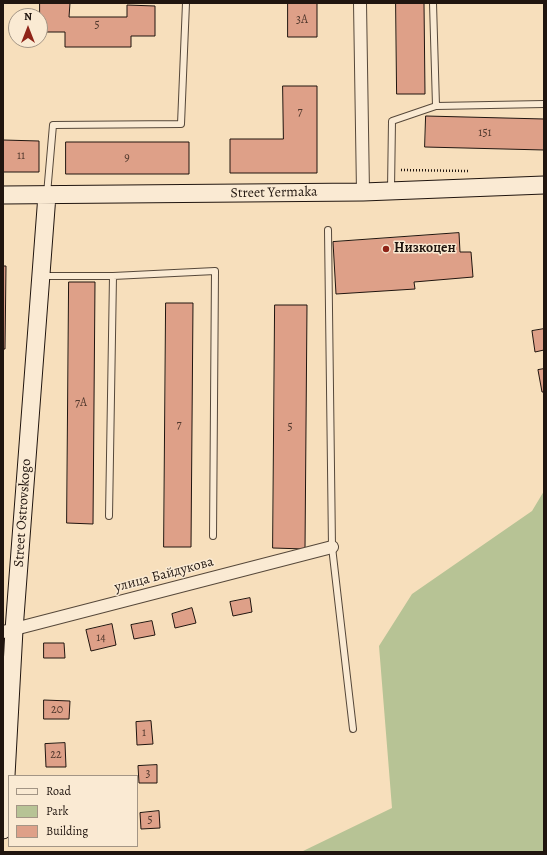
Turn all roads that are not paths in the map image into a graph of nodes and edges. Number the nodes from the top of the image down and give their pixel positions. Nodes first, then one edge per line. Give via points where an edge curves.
1 (186, 3) edge
2 (360, 3) edge
3 (433, 3) edge
4 (544, 104) edge
5 (436, 106) junction
6 (544, 185) edge
7 (391, 191) junction
8 (364, 192) junction
9 (3, 195) edge
10 (47, 195) junction
11 (328, 230) dead end
12 (41, 276) junction
13 (113, 276) junction
14 (109, 516) dead end
15 (213, 536) dead end
16 (332, 547) junction
17 (8, 631) edge
18 (353, 729) dead end
19 (3, 830) edge

1 - 10 lane via 181,124 53,125
2 - 8 street
3 - 5 lane
4 - 5 lane
5 - 7 lane via 392,121
6 - 7 street, Street Yermaka
7 - 8 street, Street Yermaka
8 - 10 street, Street Yermaka
9 - 10 street, Street Yermaka
10 - 12 street, Street Ostrovskogo
11 - 16 lane
12 - 13 lane
12 - 17 street, Street Ostrovskogo
13 - 14 lane
13 - 15 lane via 215,271
16 - 17 street, улица Байдукова
16 - 18 lane
17 - 19 street, Street Ostrovskogo

